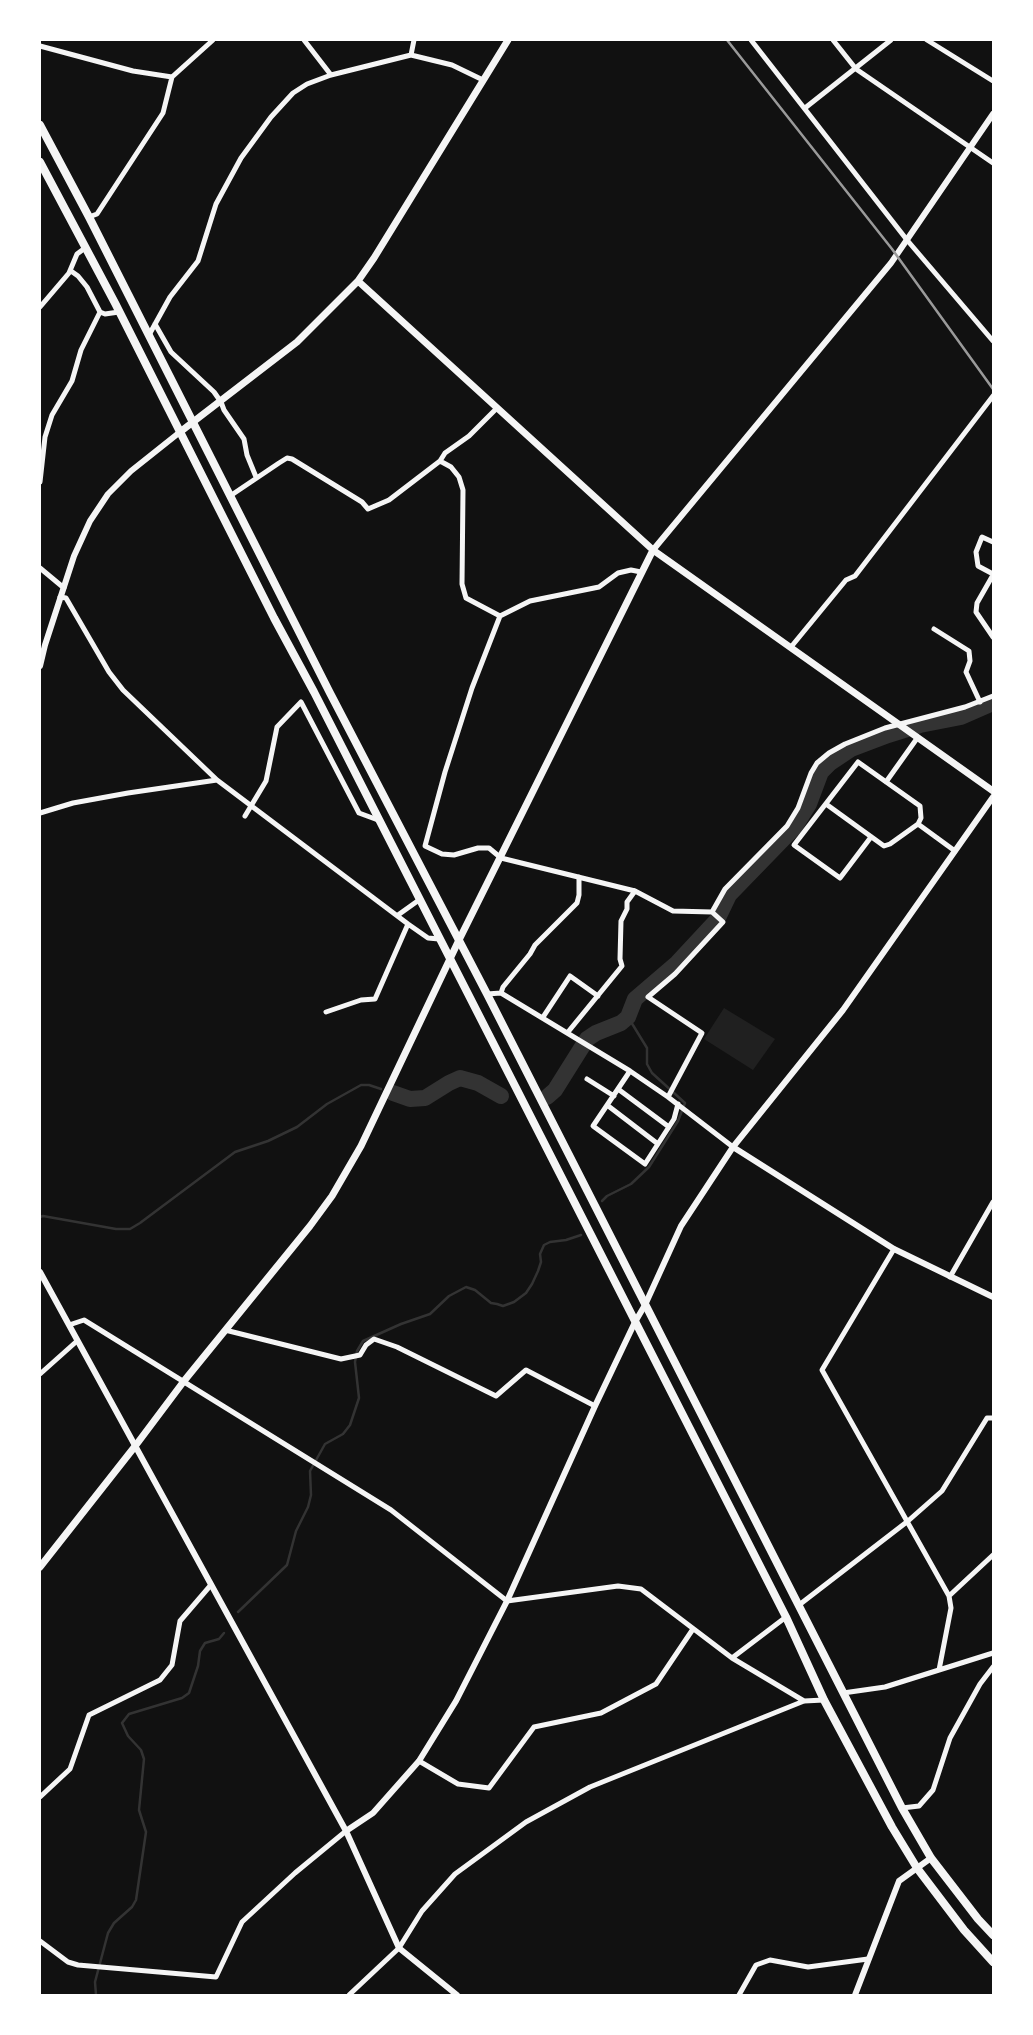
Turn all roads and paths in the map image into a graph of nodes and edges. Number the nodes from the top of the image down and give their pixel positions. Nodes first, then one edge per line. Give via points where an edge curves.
1 (213, 40) edge
2 (304, 40) edge
3 (414, 40) edge
4 (508, 40) edge
5 (751, 40) edge
6 (833, 40) edge
7 (891, 40) edge
8 (927, 40) edge
9 (40, 46) edge
10 (411, 55) junction
11 (856, 69) junction
12 (331, 75) junction
13 (172, 77) junction
14 (483, 80) junction
15 (993, 81) edge
16 (805, 108) junction
17 (993, 114) edge
18 (40, 124) edge
19 (970, 148) junction
20 (40, 162) edge
21 (993, 163) edge
22 (89, 216) junction
23 (907, 240) junction
24 (85, 248) junction
25 (70, 270) junction
26 (358, 281) junction
27 (40, 307) edge
28 (100, 312) junction
29 (119, 312) junction
30 (154, 324) junction
31 (149, 335) junction
32 (993, 341) edge
33 (993, 396) edge
34 (222, 402) junction
35 (496, 409) junction
36 (194, 422) junction
37 (180, 432) junction
38 (440, 461) junction
39 (256, 477) junction
40 (40, 482) edge
41 (230, 496) junction
42 (993, 542) edge
43 (653, 550) junction
44 (40, 568) edge
45 (641, 572) junction
46 (993, 574) edge
47 (64, 588) junction
48 (60, 597) junction
49 (500, 616) junction
50 (934, 630) dead end
51 (993, 638) edge
52 (791, 647) junction
53 (40, 666) edge
54 (993, 696) edge
55 (980, 702) junction
56 (901, 725) junction
57 (915, 735) junction
58 (217, 780) junction
59 (886, 782) junction
60 (993, 790) edge
61 (993, 797) edge
62 (251, 804) junction
63 (826, 804) junction
64 (40, 813) edge
65 (245, 816) dead end
66 (378, 820) junction
67 (918, 824) junction
68 (871, 837) junction
69 (955, 851) junction
70 (501, 858) junction
71 (579, 877) junction
72 (635, 891) junction
73 (419, 900) junction
74 (713, 913) junction
75 (398, 915) junction
76 (408, 924) junction
77 (439, 939) junction
78 (458, 942) junction
79 (450, 960) junction
80 (501, 993) junction
81 (487, 994) junction
82 (598, 996) junction
83 (326, 1012) dead end
84 (543, 1017) junction
85 (568, 1032) junction
86 (630, 1071) junction
87 (587, 1079) dead end
88 (618, 1089) junction
89 (669, 1095) junction
90 (614, 1096) junction
91 (608, 1105) junction
92 (679, 1105) junction
93 (668, 1127) junction
94 (658, 1144) junction
95 (733, 1147) junction
96 (993, 1202) edge
97 (894, 1249) junction
98 (40, 1272) edge
99 (950, 1278) junction
100 (993, 1297) edge
101 (645, 1305) junction
102 (635, 1322) junction
103 (69, 1325) junction
104 (225, 1330) junction
105 (77, 1341) junction
106 (40, 1374) edge
107 (184, 1381) junction
108 (595, 1406) junction
109 (993, 1418) edge
110 (136, 1446) junction
111 (908, 1520) junction
112 (993, 1555) edge
113 (40, 1567) edge
114 (210, 1586) junction
115 (949, 1596) junction
116 (507, 1601) junction
117 (800, 1605) junction
118 (786, 1617) junction
119 (693, 1628) junction
120 (993, 1653) edge
121 (732, 1658) junction
122 (993, 1667) edge
123 (939, 1670) junction
124 (843, 1693) junction
125 (824, 1700) junction
126 (804, 1701) junction
127 (419, 1761) junction
128 (40, 1797) edge
129 (902, 1808) junction
130 (346, 1831) junction
131 (932, 1858) junction
132 (917, 1868) junction
133 (993, 1935) edge
134 (40, 1940) edge
135 (399, 1948) junction
136 (868, 1959) junction
137 (993, 1962) edge
138 (349, 1995) edge
139 (457, 1995) edge
140 (739, 1995) edge
141 (854, 1995) edge

1 - 13 street
2 - 12 street
3 - 10 street
4 - 14 main road
5 - 16 street
6 - 11 street
7 - 11 street
8 - 15 street
9 - 13 street via 132,71
10 - 12 street
10 - 14 street via 452,65
11 - 16 street
11 - 19 street
12 - 30 street via 293,93 240,158 216,204 198,261
13 - 22 street via 163,113 97,214
14 - 26 main road
16 - 23 street
17 - 19 street
18 - 22 highway
19 - 21 street
19 - 23 street
20 - 24 highway
22 - 31 highway
23 - 32 street
23 - 43 street
24 - 25 street via 77,254
24 - 29 highway
25 - 27 street
25 - 28 street via 87,287
26 - 34 main road via 297,342
26 - 35 main road
28 - 29 street
28 - 40 street via 81,350 72,381 52,415 45,437
29 - 37 highway
30 - 31 street
30 - 34 street via 171,352
31 - 36 highway
33 - 52 street via 855,576 846,580
34 - 36 main road
34 - 39 street via 244,439
35 - 38 street
35 - 43 main road
36 - 37 main road
36 - 41 highway
37 - 47 street via 108,494 90,521
37 - 66 highway
38 - 39 street via 389,500 368,509 362,502 292,459 287,458
38 - 49 street via 459,477 463,490 462,584 466,598
39 - 41 street
41 - 78 highway
42 - 46 street via 982,537 976,552 978,566
43 - 45 main road
43 - 52 main road
44 - 47 street
45 - 49 street via 618,573 599,587 530,601
45 - 70 main road
46 - 51 street via 977,603 976,612
47 - 48 street
48 - 53 street
48 - 58 street via 66,598 108,672 123,690
49 - 70 street via 472,688 426,846 442,854 454,855 489,848
50 - 55 street via 969,651 966,672
52 - 56 main road
54 - 55 street
55 - 56 street
56 - 57 main road
56 - 74 street via 845,744 817,764 787,826 725,889
57 - 59 street
57 - 60 main road
58 - 62 street
58 - 64 street via 128,792
59 - 63 street via 858,762
59 - 67 street via 920,806
61 - 69 street
62 - 65 street
62 - 66 street via 266,781 277,727 301,702 359,813
62 - 75 street
63 - 68 street
63 - 68 street via 794,845 840,878
66 - 73 highway
67 - 68 street via 884,846
67 - 69 street
69 - 95 street via 843,1010
70 - 71 street
70 - 78 main road
71 - 72 street
71 - 80 street via 577,903 535,945
72 - 74 street via 673,911
72 - 82 street via 627,902 628,909 621,921 622,966
73 - 75 street
73 - 77 highway
74 - 89 street via 724,922 675,974 648,997 702,1033
75 - 76 street
76 - 77 street via 428,938
76 - 83 street via 375,999 361,1000
77 - 79 highway
78 - 79 main road
78 - 81 highway
79 - 102 highway
79 - 104 main road via 361,1146 332,1196
80 - 81 street
80 - 84 street
81 - 101 highway
82 - 84 street via 570,976
82 - 85 street
84 - 85 street
85 - 86 street
86 - 88 street
86 - 89 street
87 - 90 street
88 - 90 street
88 - 93 street
89 - 92 street
90 - 91 street
91 - 94 street
91 - 94 street via 594,1126 645,1164
92 - 93 street
92 - 95 street
93 - 94 street
95 - 97 street
95 - 101 street via 681,1226
96 - 99 street
97 - 99 street
97 - 111 street via 822,1370
98 - 103 street
99 - 100 street
101 - 102 street
101 - 117 highway
102 - 108 street
102 - 118 highway
103 - 105 street
103 - 107 street via 84,1320
104 - 107 main road
104 - 108 street via 341,1360 358,1355 374,1339 496,1396 526,1370
105 - 106 street
105 - 110 street
107 - 110 main road
107 - 116 street via 391,1510
108 - 116 street
109 - 111 street via 986,1418 942,1491
110 - 113 main road
110 - 114 street
111 - 115 street
111 - 117 street
112 - 115 street
114 - 128 street via 180,1621 172,1665 160,1680 90,1715 70,1769
114 - 130 street
115 - 123 street via 951,1608
116 - 119 street via 618,1586 641,1589
116 - 127 street via 456,1701
117 - 124 highway
118 - 121 street
118 - 125 highway
119 - 121 street
119 - 127 street via 656,1684 601,1714 534,1728 489,1788 458,1784
120 - 123 street
121 - 126 street
122 - 129 street via 950,1738 933,1790 919,1806
123 - 124 street via 885,1687
124 - 129 highway
125 - 126 street
125 - 132 highway
126 - 135 street via 590,1787 526,1822 455,1874 422,1911
127 - 130 street via 373,1813
129 - 131 highway
130 - 134 street via 242,1922 216,1978 68,1962
130 - 135 street
131 - 132 street
131 - 133 highway
132 - 136 street via 899,1881
132 - 137 highway
135 - 138 street
135 - 139 street
136 - 140 street via 808,1967 770,1960 756,1965
136 - 141 street

